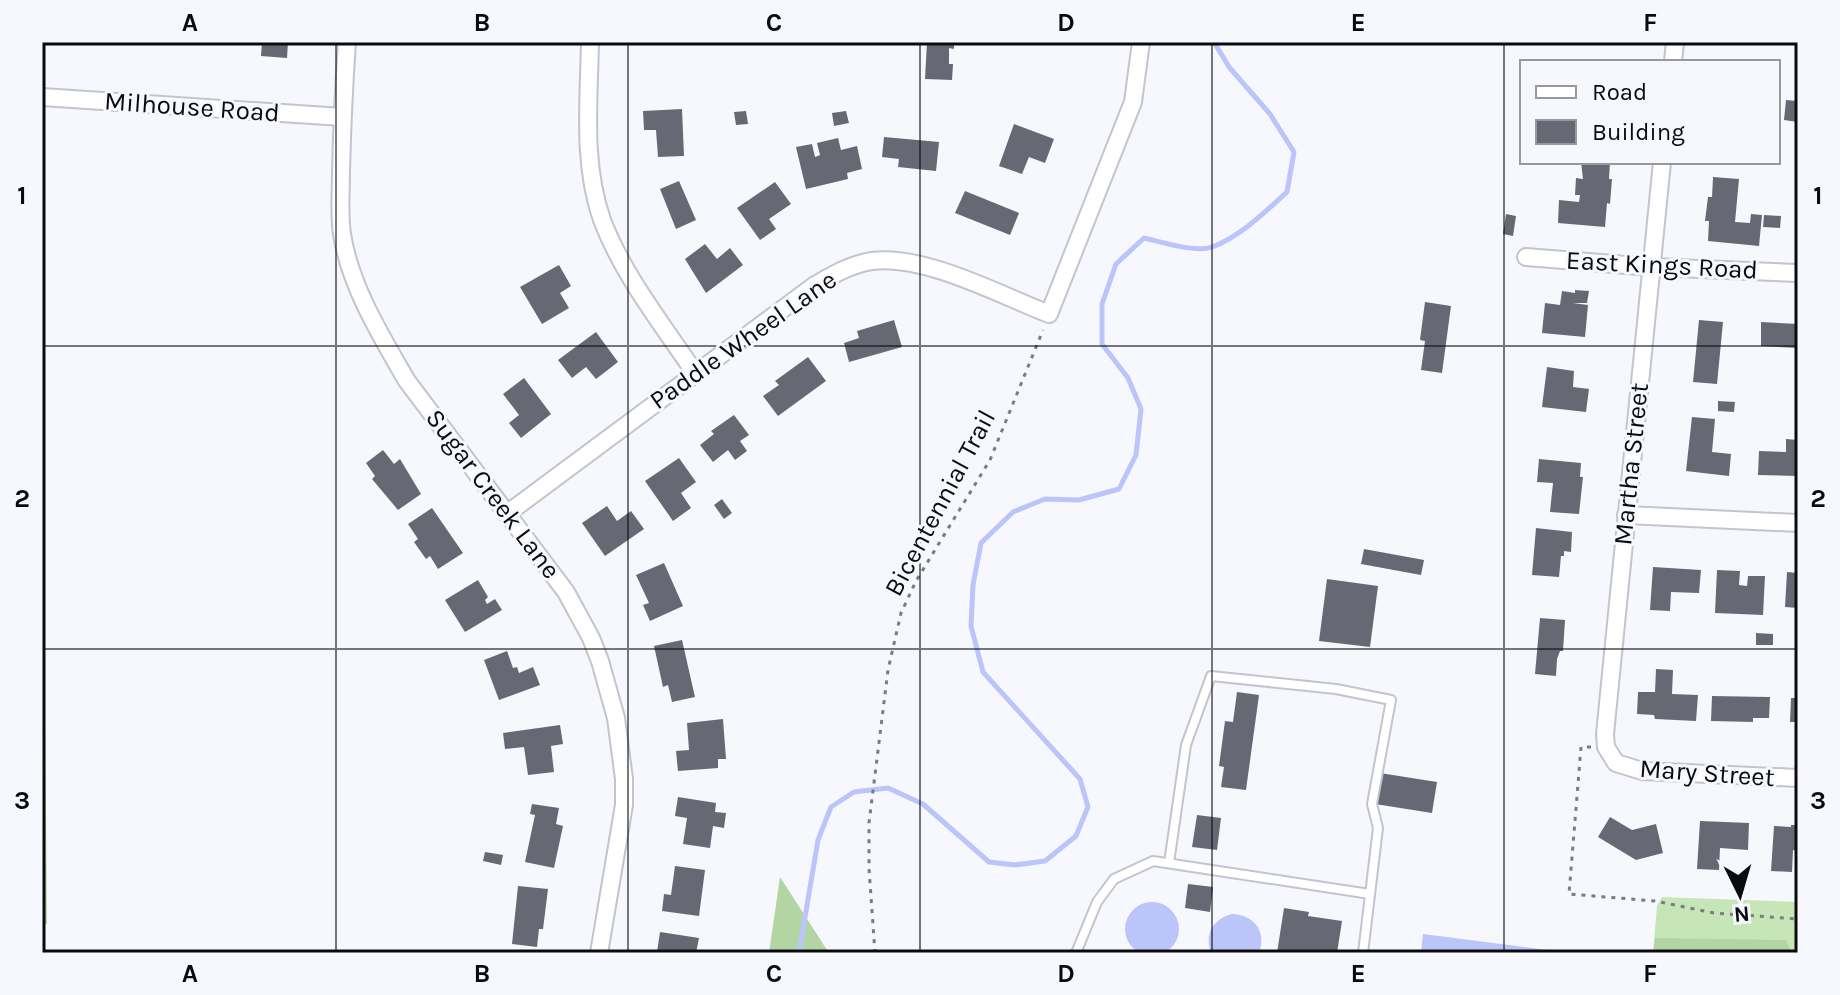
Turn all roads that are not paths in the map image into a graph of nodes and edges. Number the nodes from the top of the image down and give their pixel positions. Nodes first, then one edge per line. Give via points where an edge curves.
1 (347, 42) edge
2 (590, 42) edge
3 (1141, 42) edge
4 (42, 97) edge
5 (342, 117) junction
6 (1662, 164) edge
7 (1526, 257) dead end
8 (1651, 267) junction
9 (1798, 273) edge
10 (695, 373) junction
11 (508, 513) junction
12 (1626, 515) junction
13 (1798, 523) edge
14 (1616, 763) joint
15 (1798, 778) edge
16 (1169, 863) junction
17 (1370, 894) junction
18 (599, 953) edge
19 (1076, 953) edge
20 (1363, 953) edge

1 - 5 street, Sugar Creek Lane
2 - 10 street via 589,149 602,219 628,272
3 - 10 street, Paddle Wheel Lane via 1133,102 1049,314 940,270 869,261 815,285
4 - 5 street, Milhouse Road
5 - 11 street, Sugar Creek Lane via 341,232 359,287 407,381
6 - 8 street, Martha Street
7 - 8 street, East Kings Road
8 - 9 street, East Kings Road
8 - 12 street, Martha Street
10 - 11 street, Paddle Wheel Lane
11 - 18 street, Sugar Creek Lane via 577,611 600,661 616,718 624,805
12 - 13 street
12 - 14 street, Martha Street via 1605,734
14 - 15 street, Mary Street via 1642,771
16 - 17 lane
16 - 17 lane via 1186,745 1211,676 1336,689 1391,700 1372,804 1378,828
16 - 19 lane via 1153,861 1114,879 1097,902
17 - 20 lane

